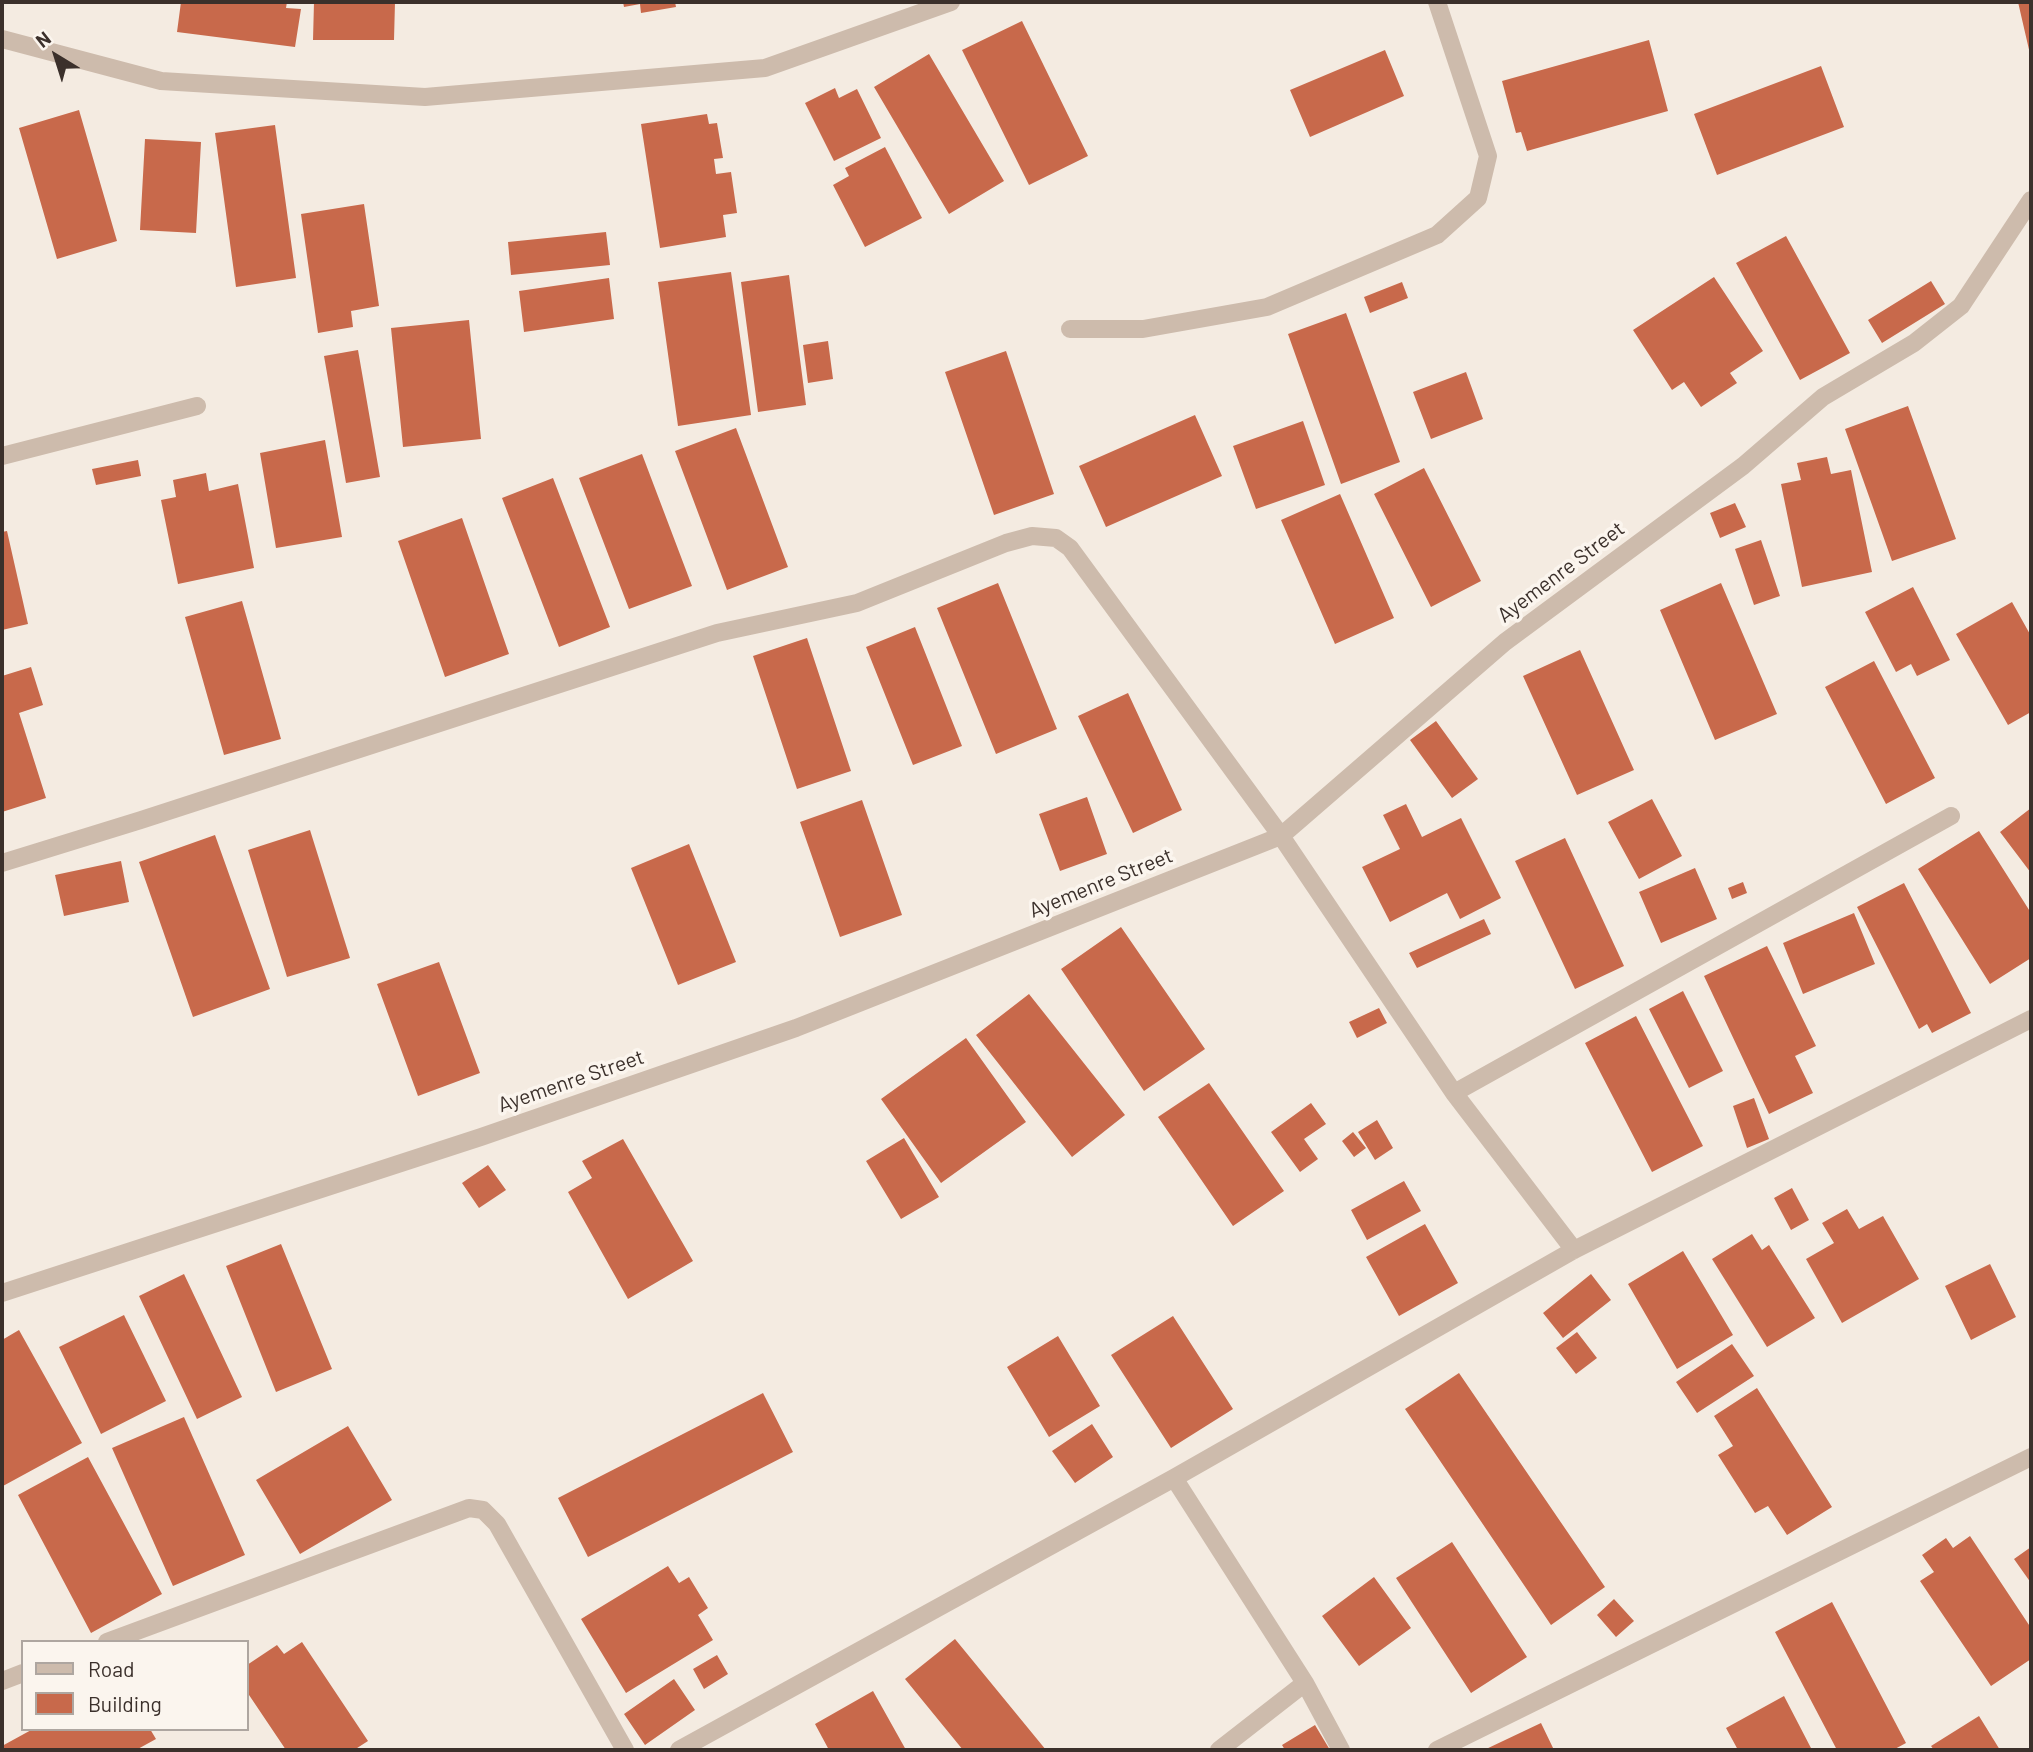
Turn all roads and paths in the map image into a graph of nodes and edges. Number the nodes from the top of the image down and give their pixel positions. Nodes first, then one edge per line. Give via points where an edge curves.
1 (951, 2) edge
2 (1437, 2) edge
3 (2, 39) edge
4 (2031, 200) edge
5 (1070, 329) dead end
6 (197, 406) dead end
7 (2, 456) edge
8 (1951, 816) dead end
9 (1281, 836) junction
10 (2, 863) edge
11 (2031, 1019) edge
12 (1454, 1093) junction
13 (1574, 1251) junction
14 (2, 1293) edge
15 (2031, 1457) edge
16 (1174, 1478) junction
17 (112, 1640) edge
18 (21, 1674) edge
19 (2, 1681) edge
20 (1305, 1683) junction
21 (625, 1750) edge
22 (679, 1750) edge
23 (1219, 1750) edge
24 (1341, 1750) edge
25 (1437, 1750) edge

1 - 3 street via 765,68 425,97 161,81
2 - 5 street via 1488,156 1478,198 1437,235 1267,307 1143,328
4 - 9 street, Ayemenre Street via 1961,306 1914,343 1823,397 1743,466 1505,642
6 - 7 street
8 - 12 street
9 - 10 street via 1070,548 1056,538 1032,536 857,603 717,633
9 - 12 street
9 - 14 street, Ayemenre Street via 796,1028
11 - 13 street
12 - 13 street
13 - 16 street
15 - 25 street
16 - 20 street
16 - 22 street
17 - 21 street via 469,1508 483,1510 497,1524
18 - 19 street
20 - 23 street
20 - 24 street

